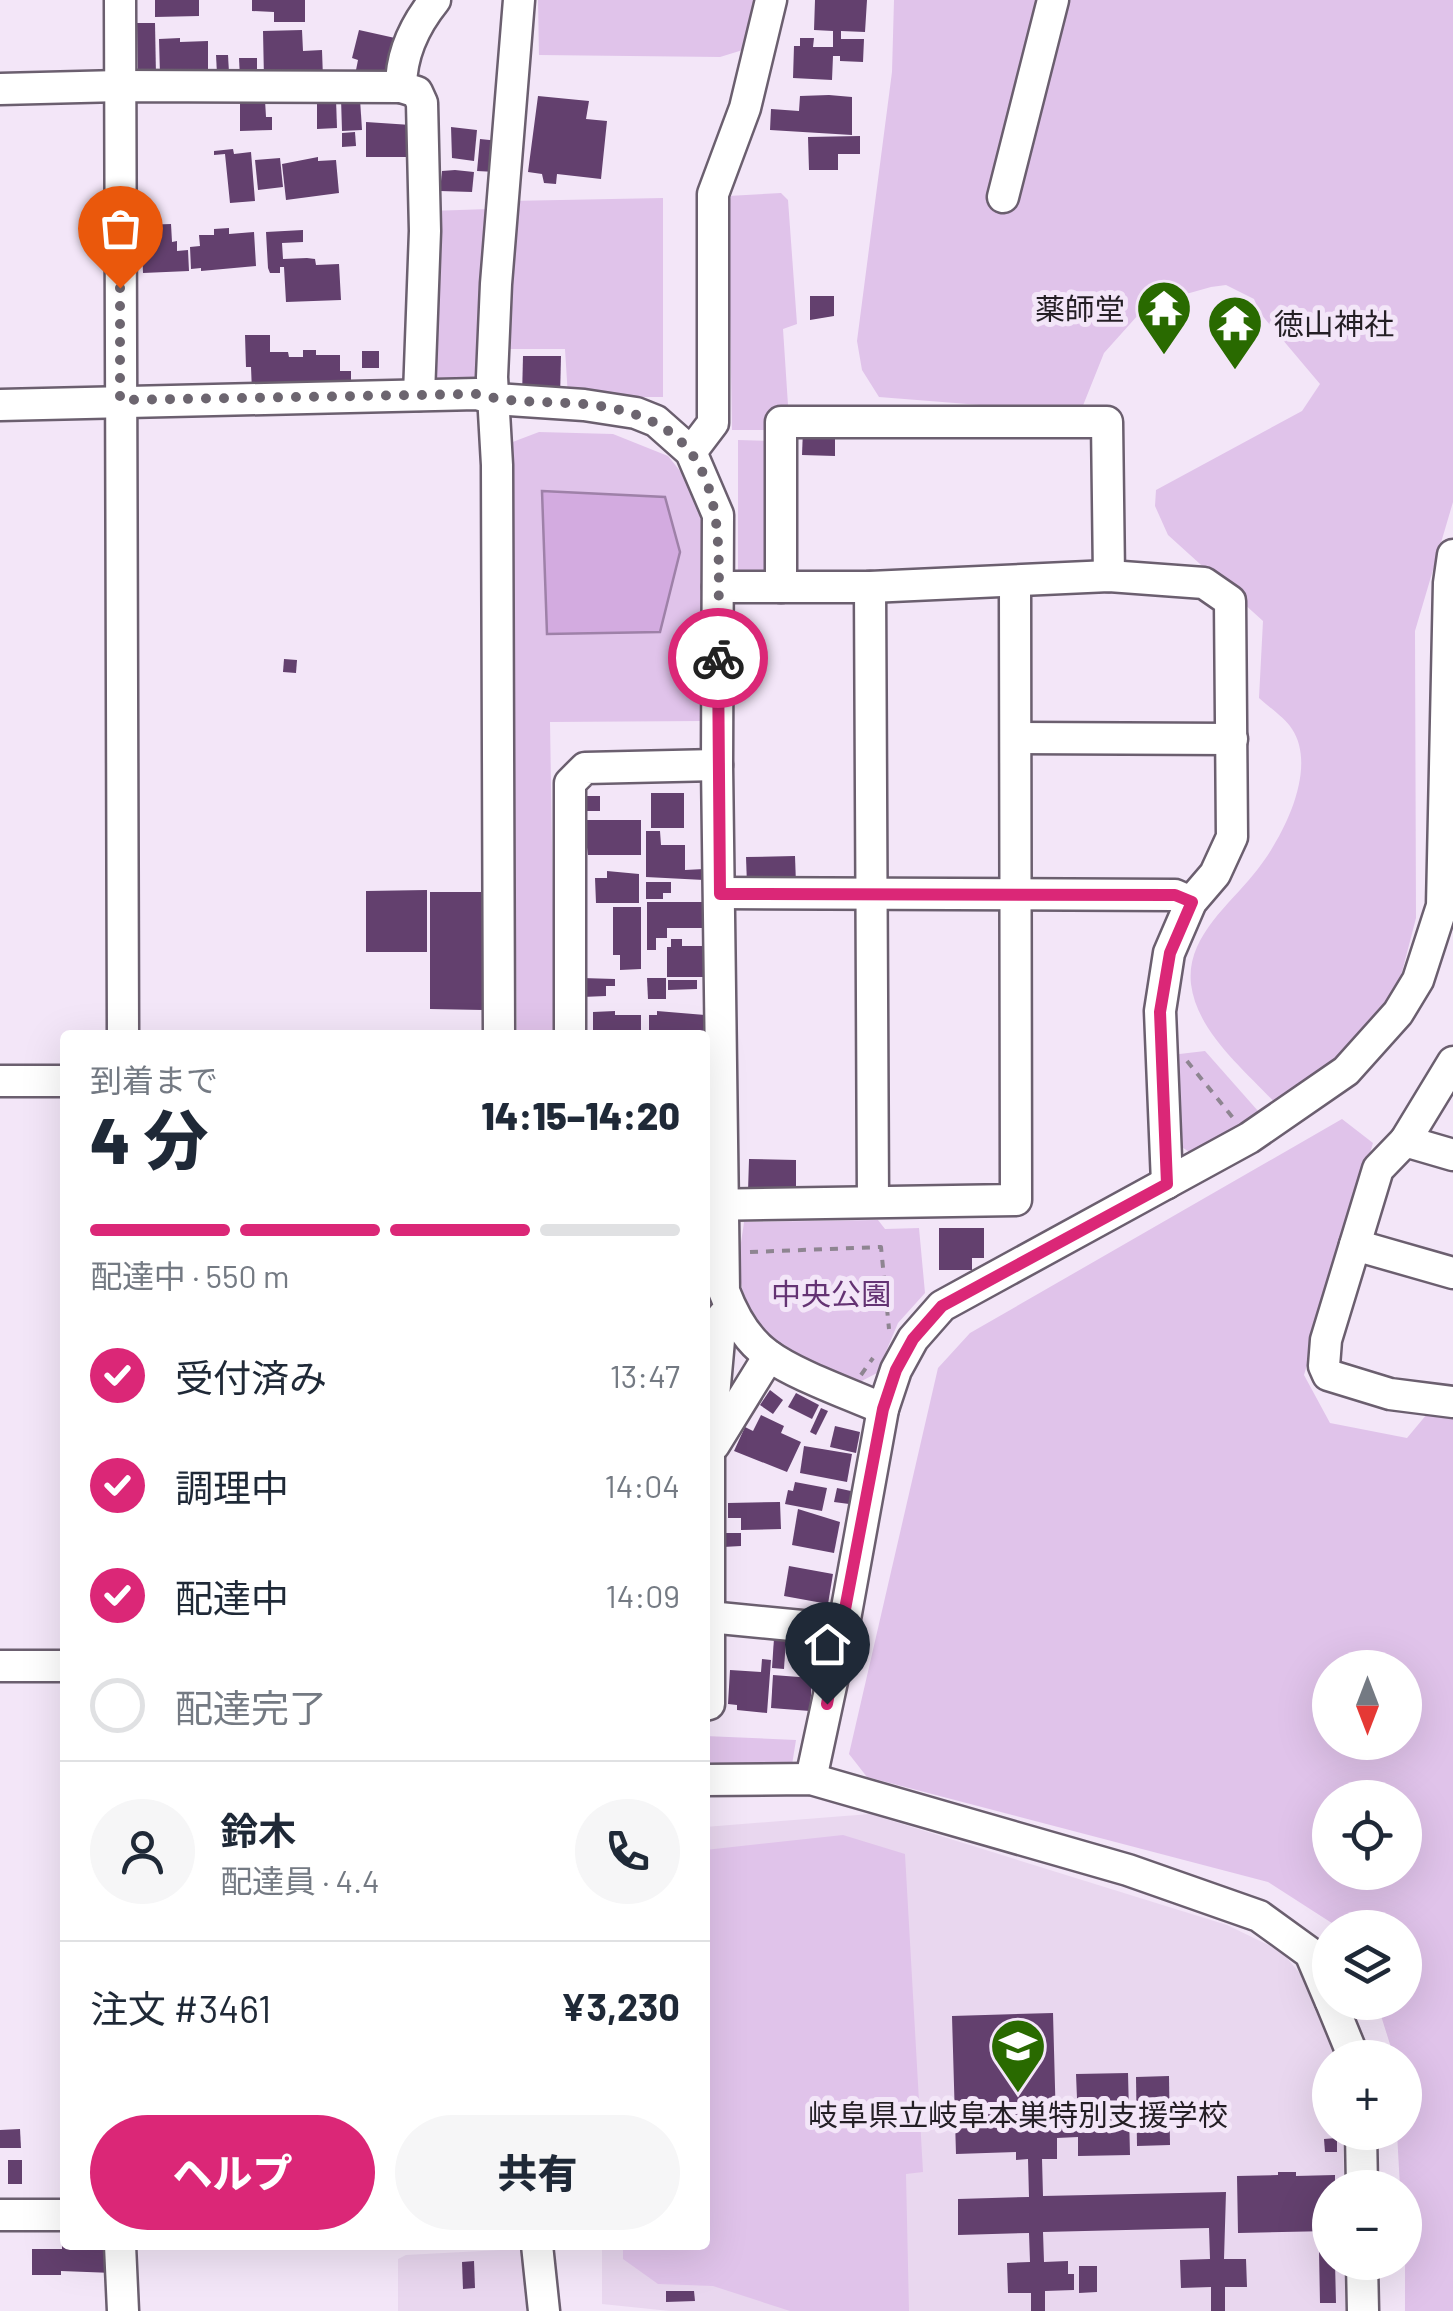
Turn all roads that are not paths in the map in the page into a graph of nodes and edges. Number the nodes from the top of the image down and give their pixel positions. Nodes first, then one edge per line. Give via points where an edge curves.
1 (120, 0) edge
2 (435, 0) edge
3 (520, 0) edge
4 (771, 0) edge
5 (1053, 0) edge
6 (120, 86) junction
7 (402, 87) junction
8 (0, 89) edge
9 (1003, 197) dead end
10 (419, 396) junction
11 (495, 399) junction
12 (120, 400) junction
13 (0, 405) edge
14 (691, 452) junction
15 (1453, 556) edge
16 (1109, 576) junction
17 (1015, 582) junction
18 (718, 587) junction
19 (782, 587) junction
20 (870, 587) junction
21 (1017, 738) junction
22 (1232, 738) junction
23 (716, 765) junction
24 (720, 894) junction
25 (873, 896) junction
26 (1018, 896) junction
27 (1192, 902) junction
28 (1447, 907) edge
29 (123, 1030) edge
30 (499, 1030) edge
31 (570, 1030) edge
32 (1453, 1062) edge
33 (60, 1081) edge
34 (0, 1082) edge
35 (1406, 1141) junction
36 (1453, 1155) edge
37 (1167, 1184) junction
38 (873, 1202) junction
39 (726, 1205) edge
40 (1354, 1245) junction
41 (1453, 1273) edge
42 (731, 1310) junction
43 (769, 1356) junction
44 (1453, 1402) edge
45 (883, 1409) junction
46 (710, 1424) edge
47 (710, 1447) edge
48 (710, 1617) edge
49 (843, 1630) junction
50 (0, 1666) edge
51 (60, 1666) edge
52 (811, 1779) junction
53 (710, 1780) edge
54 (1312, 1958) edge
55 (0, 2215) edge
56 (60, 2215) edge
57 (120, 2250) edge
58 (538, 2250) edge
59 (1362, 2280) edge
60 (123, 2311) edge
61 (544, 2311) edge
62 (1363, 2311) edge

1 - 6 street
2 - 7 street via 406,48
3 - 11 street via 496,284
4 - 14 street via 745,108 713,194 713,423
5 - 9 street
6 - 7 street
6 - 8 street
6 - 12 street
7 - 10 street via 417,92 422,103 426,231
10 - 11 street
10 - 12 street
11 - 14 street via 636,413 656,421
11 - 30 street
12 - 13 street
12 - 29 street
14 - 18 street via 718,514
15 - 28 street
16 - 17 street
16 - 19 street via 1107,422 781,422
16 - 22 street via 1204,582 1230,601
17 - 20 street
17 - 21 street
18 - 19 street
18 - 23 street
19 - 20 street
20 - 25 street
21 - 22 street
21 - 26 street
22 - 27 street via 1232,836 1215,874
23 - 24 street
23 - 31 street via 585,768 570,783
24 - 25 street
24 - 39 street
25 - 26 street
25 - 38 street
26 - 27 street via 1175,895
26 - 38 street via 1016,1200
27 - 37 street via 1170,953 1160,1012
28 - 37 street via 1418,980 1346,1072
32 - 35 street
33 - 34 street
35 - 36 street
35 - 40 street via 1378,1169
37 - 45 street via 942,1306 913,1339
38 - 39 street
39 - 42 street via 724,1291
40 - 41 street
40 - 44 street via 1326,1340 1328,1375 1390,1394
42 - 43 street
42 - 46 street via 720,1329
43 - 45 street
43 - 47 street
45 - 49 street
48 - 49 street
49 - 52 street
50 - 51 street
52 - 53 street
52 - 54 street via 1128,1870 1259,1916
55 - 56 street
57 - 60 street
58 - 61 street
59 - 62 street

